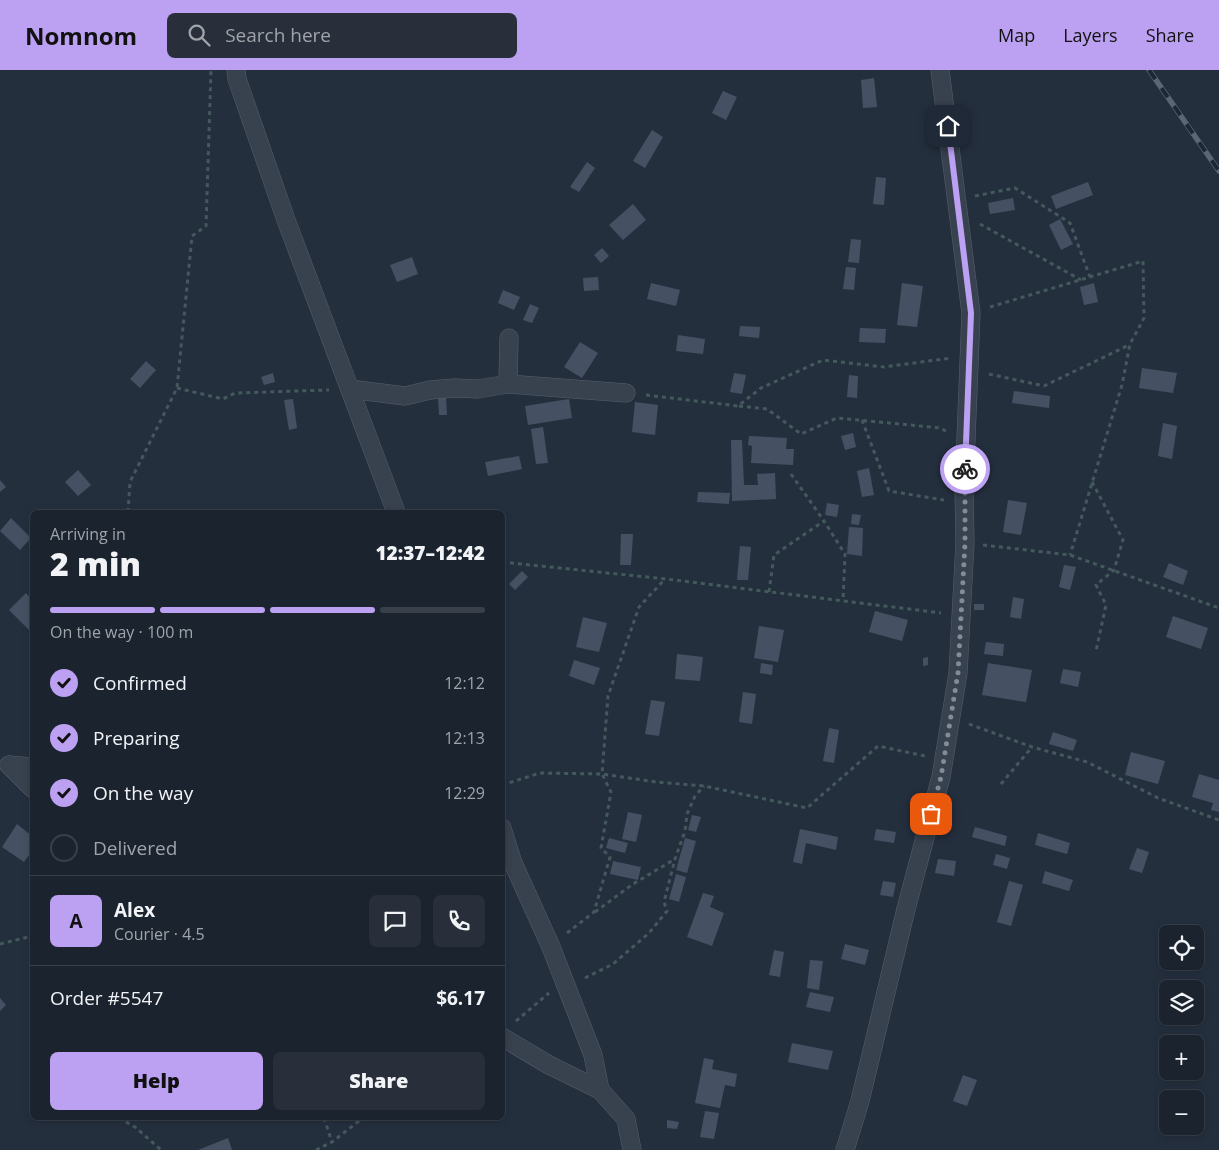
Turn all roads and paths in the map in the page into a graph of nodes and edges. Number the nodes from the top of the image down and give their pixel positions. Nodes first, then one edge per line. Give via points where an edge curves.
1 (211, 70) edge
2 (236, 70) edge
3 (940, 70) edge
4 (958, 200) junction
5 (960, 221) junction
6 (1090, 277) junction
7 (1081, 280) junction
8 (971, 313) junction
9 (509, 338) dead end
10 (1130, 344) junction
11 (969, 362) junction
12 (508, 384) junction
13 (177, 388) junction
14 (350, 389) junction
15 (626, 393) joint
16 (738, 406) junction
17 (862, 420) junction
18 (965, 446) junction
19 (791, 474) dead end
20 (1092, 482) junction
21 (964, 503) junction
22 (128, 510) edge
23 (395, 510) edge
24 (824, 521) junction
25 (965, 543) junction
26 (1070, 555) junction
27 (505, 562) edge
28 (1114, 570) junction
29 (666, 579) junction
30 (769, 592) junction
31 (843, 601) junction
32 (1219, 608) edge
33 (961, 616) junction
34 (1096, 651) dead end
35 (952, 718) junction
36 (1032, 747) junction
37 (30, 767) edge
38 (602, 774) junction
39 (941, 777) junction
40 (505, 784) edge
41 (1001, 784) dead end
42 (30, 786) edge
43 (704, 786) junction
44 (1219, 820) edge
45 (505, 838) edge
46 (675, 860) junction
47 (594, 912) junction
48 (30, 936) edge
49 (0, 944) edge
50 (551, 947) junction
51 (567, 987) junction
52 (506, 1032) edge
53 (600, 1090) junction
54 (123, 1120) edge
55 (325, 1120) edge
56 (362, 1120) edge
57 (332, 1142) junction
58 (161, 1150) edge
59 (316, 1150) edge
60 (632, 1150) edge
61 (845, 1150) edge

1 - 13 path via 206,226 192,236
2 - 14 street via 286,220
3 - 4 street
4 - 5 street
4 - 6 path via 1015,188 1070,223
5 - 7 path via 974,220
5 - 8 street
6 - 7 path
6 - 10 path via 1143,261 1144,318
7 - 8 path
8 - 11 street
9 - 12 street
10 - 11 path via 1044,386
10 - 20 path via 1122,385
11 - 16 path via 884,367 823,360 761,388
11 - 18 street
12 - 14 street via 478,390 430,390 406,396
12 - 15 street
13 - 14 path via 224,399 235,393
13 - 22 path via 130,482
14 - 23 street
15 - 16 path
16 - 17 path via 767,409 801,434 837,418
17 - 18 path via 941,428
17 - 21 path via 889,491
18 - 21 street
19 - 24 path
20 - 26 path
20 - 28 path via 1123,540
21 - 25 street
24 - 30 path via 774,555
24 - 31 path via 845,554
25 - 26 path
25 - 33 street
26 - 28 path
27 - 29 path
28 - 32 path
28 - 34 path via 1096,585 1106,605
29 - 30 path
29 - 38 path via 638,607 608,696
30 - 31 path
31 - 33 path
33 - 35 street
35 - 36 path
35 - 39 street
36 - 41 path
36 - 44 path via 1087,762 1158,798
37 - 42 street via 9,765
38 - 40 path via 540,773
38 - 43 path
38 - 47 path via 611,792 601,848 610,858
39 - 43 path via 924,755 878,746 807,808
39 - 61 street
43 - 46 path via 695,796 687,814
45 - 50 street
46 - 47 path via 632,884
46 - 51 path via 664,902 667,911 649,933 613,964
47 - 50 path
48 - 49 path
50 - 51 street
51 - 52 path via 546,994
51 - 53 street via 593,1055
52 - 53 street via 549,1065
53 - 60 street via 626,1119
54 - 58 path
55 - 57 path
56 - 57 path
57 - 59 path

